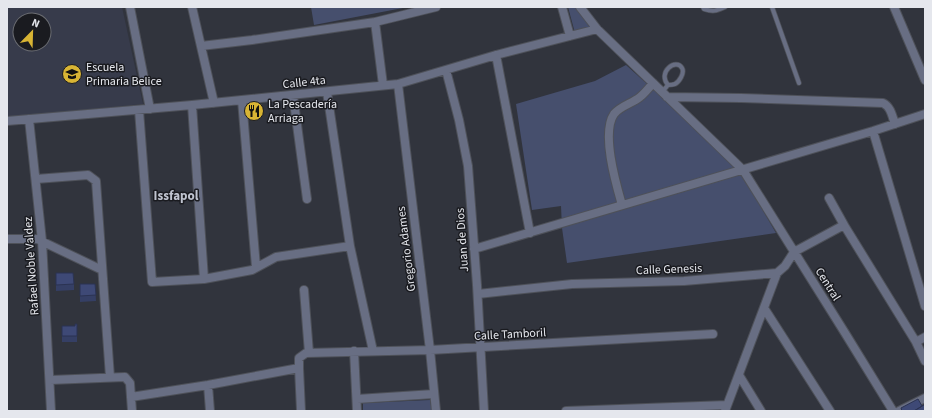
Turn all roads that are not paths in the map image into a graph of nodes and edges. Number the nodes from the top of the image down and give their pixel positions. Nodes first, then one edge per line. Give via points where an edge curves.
1 (130, 7) edge
2 (192, 7) edge
3 (436, 7) edge
4 (562, 7) edge
5 (580, 7) edge
6 (703, 7) edge
7 (724, 7) edge
8 (772, 7) edge
9 (894, 7) edge
10 (375, 22) junction
11 (597, 29) junction
12 (570, 36) junction
13 (201, 46) junction
14 (496, 55) junction
15 (446, 70) junction
16 (925, 80) edge
17 (653, 83) junction
18 (799, 83) dead end
19 (398, 84) junction
20 (384, 85) junction
21 (668, 85) junction
22 (326, 92) junction
23 (665, 94) junction
24 (293, 95) junction
25 (242, 100) junction
26 (214, 103) junction
27 (192, 105) junction
28 (150, 109) junction
29 (140, 110) junction
30 (925, 114) edge
31 (29, 119) junction
32 (7, 121) edge
33 (895, 124) junction
34 (873, 131) junction
35 (743, 170) junction
36 (36, 179) junction
37 (829, 198) dead end
38 (307, 199) dead end
39 (622, 205) junction
40 (844, 225) junction
41 (530, 233) junction
42 (7, 239) edge
43 (42, 241) junction
44 (350, 246) junction
45 (474, 249) junction
46 (794, 252) junction
47 (256, 267) junction
48 (102, 270) junction
49 (777, 274) junction
50 (204, 279) junction
51 (304, 290) dead end
52 (478, 294) junction
53 (925, 306) edge
54 (764, 308) junction
55 (713, 334) dead end
56 (925, 337) edge
57 (916, 342) junction
58 (481, 348) junction
59 (430, 350) junction
60 (354, 351) junction
61 (373, 351) junction
62 (309, 353) junction
63 (925, 361) edge
64 (298, 368) junction
65 (739, 375) junction
66 (110, 377) junction
67 (50, 380) junction
68 (208, 385) junction
69 (434, 394) junction
70 (131, 397) junction
71 (357, 398) junction
72 (925, 398) edge
73 (726, 408) edge
74 (52, 411) edge
75 (132, 411) edge
76 (210, 411) edge
77 (301, 411) edge
78 (357, 411) edge
79 (436, 411) edge
80 (484, 411) edge
81 (566, 411) edge
82 (761, 411) edge
83 (830, 411) edge
84 (893, 411) edge
85 (899, 411) edge

1 - 28 street
2 - 13 street
3 - 10 street
4 - 12 street
5 - 11 street, Central
6 - 7 lane via 709,11
8 - 18 lane
9 - 16 street
10 - 13 street
10 - 20 street
11 - 12 street, Calle 4ta
11 - 17 street, Central
12 - 14 street, Calle 4ta
13 - 26 street
14 - 15 street, Calle 4ta
14 - 41 street
15 - 19 street, Calle 4ta
15 - 45 street, Juan de Dios via 468,166
17 - 23 street, Central
17 - 39 street via 640,97 614,114 610,126 609,142
19 - 20 street, Calle 4ta
19 - 59 street, Gregorio Adames
20 - 22 street, Calle 4ta
21 - 21 lane via 664,78 666,71 675,64 679,65 682,68 681,78 676,84
21 - 23 lane
22 - 24 street, Calle 4ta
22 - 44 street
23 - 33 street via 883,103 889,107
23 - 35 street, Central
24 - 25 street, Calle 4ta
24 - 38 street
25 - 26 street, Calle 4ta
25 - 47 street
26 - 27 street, Calle 4ta
27 - 28 street, Calle 4ta
27 - 50 street
28 - 29 street, Calle 4ta
29 - 31 street, Calle 4ta
29 - 50 street via 152,282
30 - 33 street
31 - 32 street, Calle 4ta
31 - 36 street, Rafael Noble Valdez
33 - 34 street
34 - 35 street
34 - 53 street
35 - 39 street
35 - 46 street, Central
36 - 43 street, Rafael Noble Valdez
36 - 48 street via 88,175 96,181
37 - 40 street
39 - 41 street
40 - 46 street
40 - 57 street
41 - 45 street
42 - 43 street via 36,238
43 - 48 street
43 - 67 street, Rafael Noble Valdez
44 - 47 street via 276,257
44 - 61 street
45 - 52 street, Juan de Dios
46 - 49 street
46 - 84 street, Central
47 - 50 street via 252,270
48 - 66 street
49 - 52 street, Calle Genesis via 684,281 572,284
49 - 54 street
51 - 62 street
52 - 58 street, Juan de Dios
54 - 65 street
54 - 83 street
55 - 58 street, Calle Tamboril
56 - 57 street
57 - 63 street
58 - 59 street, Calle Tamboril
58 - 80 street, Juan de Dios
59 - 61 street, Calle Tamboril
59 - 69 street, Gregorio Adames
60 - 61 street, Calle Tamboril
60 - 62 street, Calle Tamboril
60 - 71 street
62 - 64 street via 299,358
64 - 68 street
64 - 77 street
65 - 73 street
65 - 82 street
66 - 67 street
66 - 70 street via 125,377 130,383
67 - 74 street, Rafael Noble Valdez
68 - 70 street
68 - 76 street
69 - 71 street
69 - 79 street, Gregorio Adames
70 - 75 street
71 - 78 street
72 - 85 street
73 - 81 street

